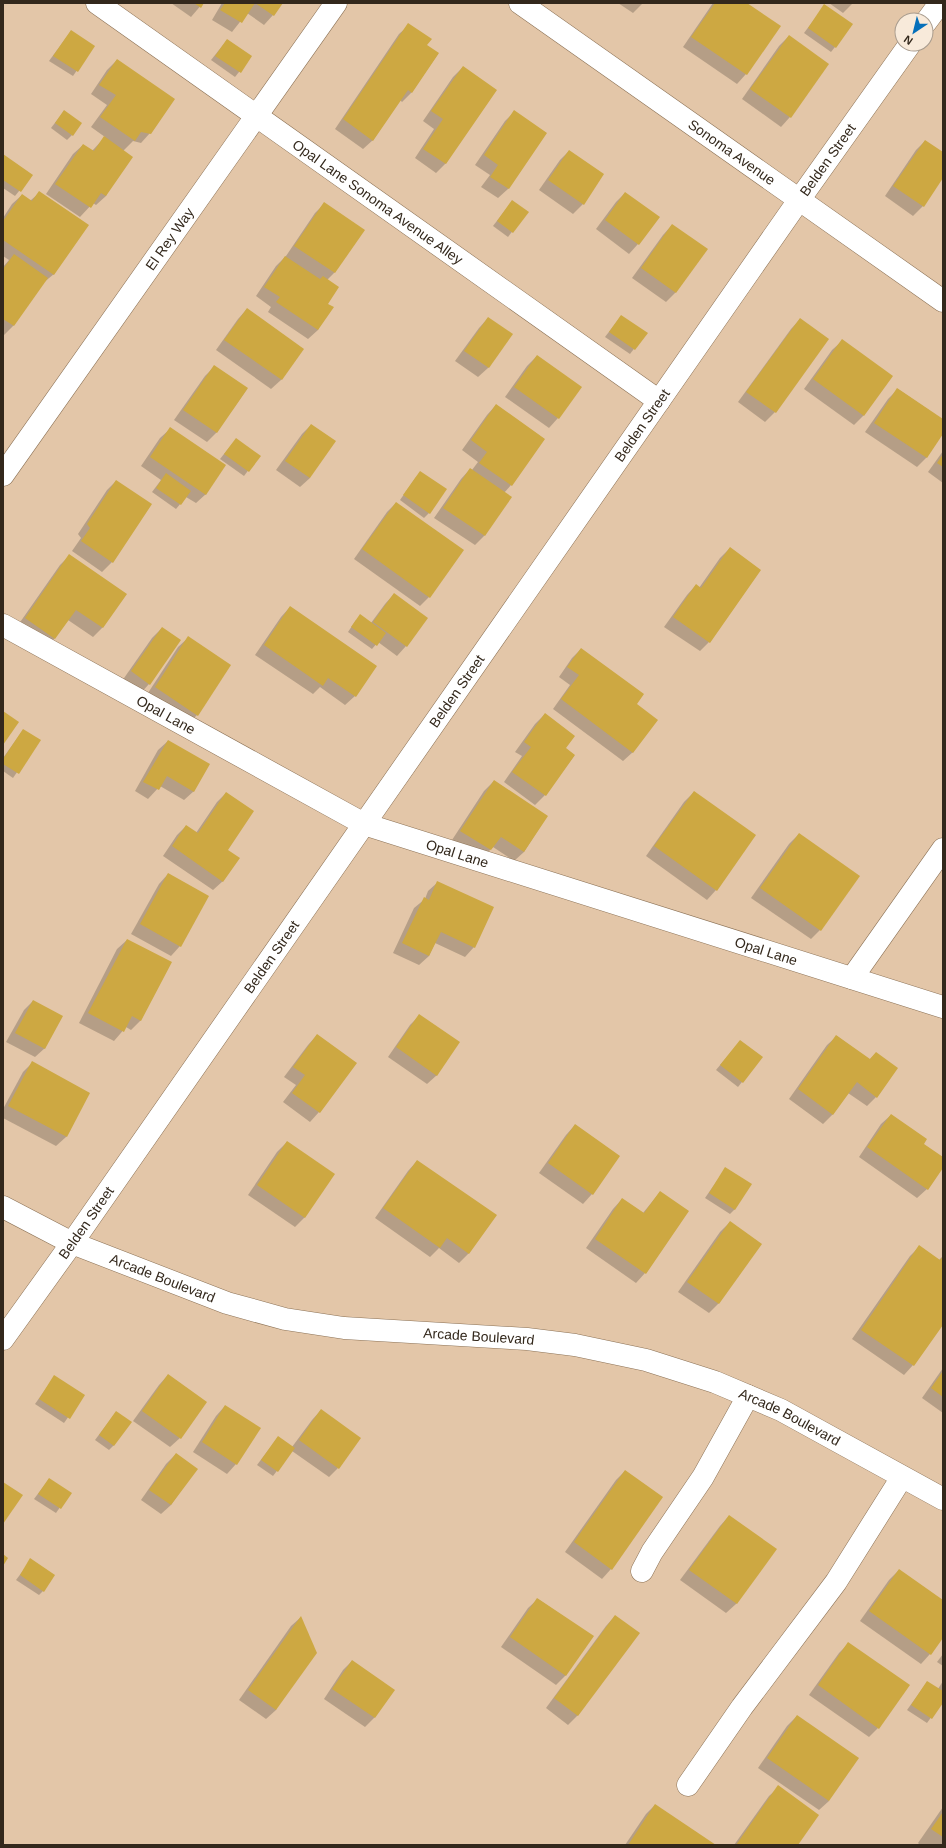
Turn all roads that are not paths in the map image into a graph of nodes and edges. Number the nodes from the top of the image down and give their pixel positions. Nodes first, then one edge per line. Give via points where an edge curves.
1 (97, 3) edge
2 (336, 3) edge
3 (520, 3) edge
4 (940, 3) edge
5 (933, 12) edge
6 (904, 52) edge
7 (256, 116) junction
8 (799, 200) junction
9 (943, 301) edge
10 (659, 401) junction
11 (3, 475) edge
12 (3, 625) edge
13 (364, 824) junction
14 (943, 849) edge
15 (852, 978) junction
16 (943, 1007) edge
17 (3, 1207) edge
18 (72, 1243) junction
19 (3, 1339) edge
20 (748, 1396) junction
21 (902, 1477) junction
22 (943, 1499) edge
23 (642, 1571) dead end
24 (688, 1785) dead end

1 - 7 street, Opal Lane Sonoma Avenue Alley
2 - 7 street, El Rey Way
3 - 8 street, Sonoma Avenue
4 - 5 street
6 - 8 street, Belden Street
7 - 10 street, Opal Lane Sonoma Avenue Alley
7 - 11 street, El Rey Way
8 - 9 street, Sonoma Avenue
8 - 10 street, Belden Street
10 - 13 street, Belden Street
12 - 13 street, Opal Lane
13 - 15 street, Opal Lane
13 - 18 street, Belden Street
14 - 15 street
15 - 16 street, Opal Lane
17 - 18 street, Arcade Boulevard
18 - 19 street, Belden Street
18 - 20 street, Arcade Boulevard via 227,1303 285,1319 344,1328 575,1345 646,1360 715,1382
20 - 21 street, Arcade Boulevard via 781,1410
20 - 23 street via 703,1477
21 - 22 street, Arcade Boulevard
21 - 24 street via 836,1582 742,1707

